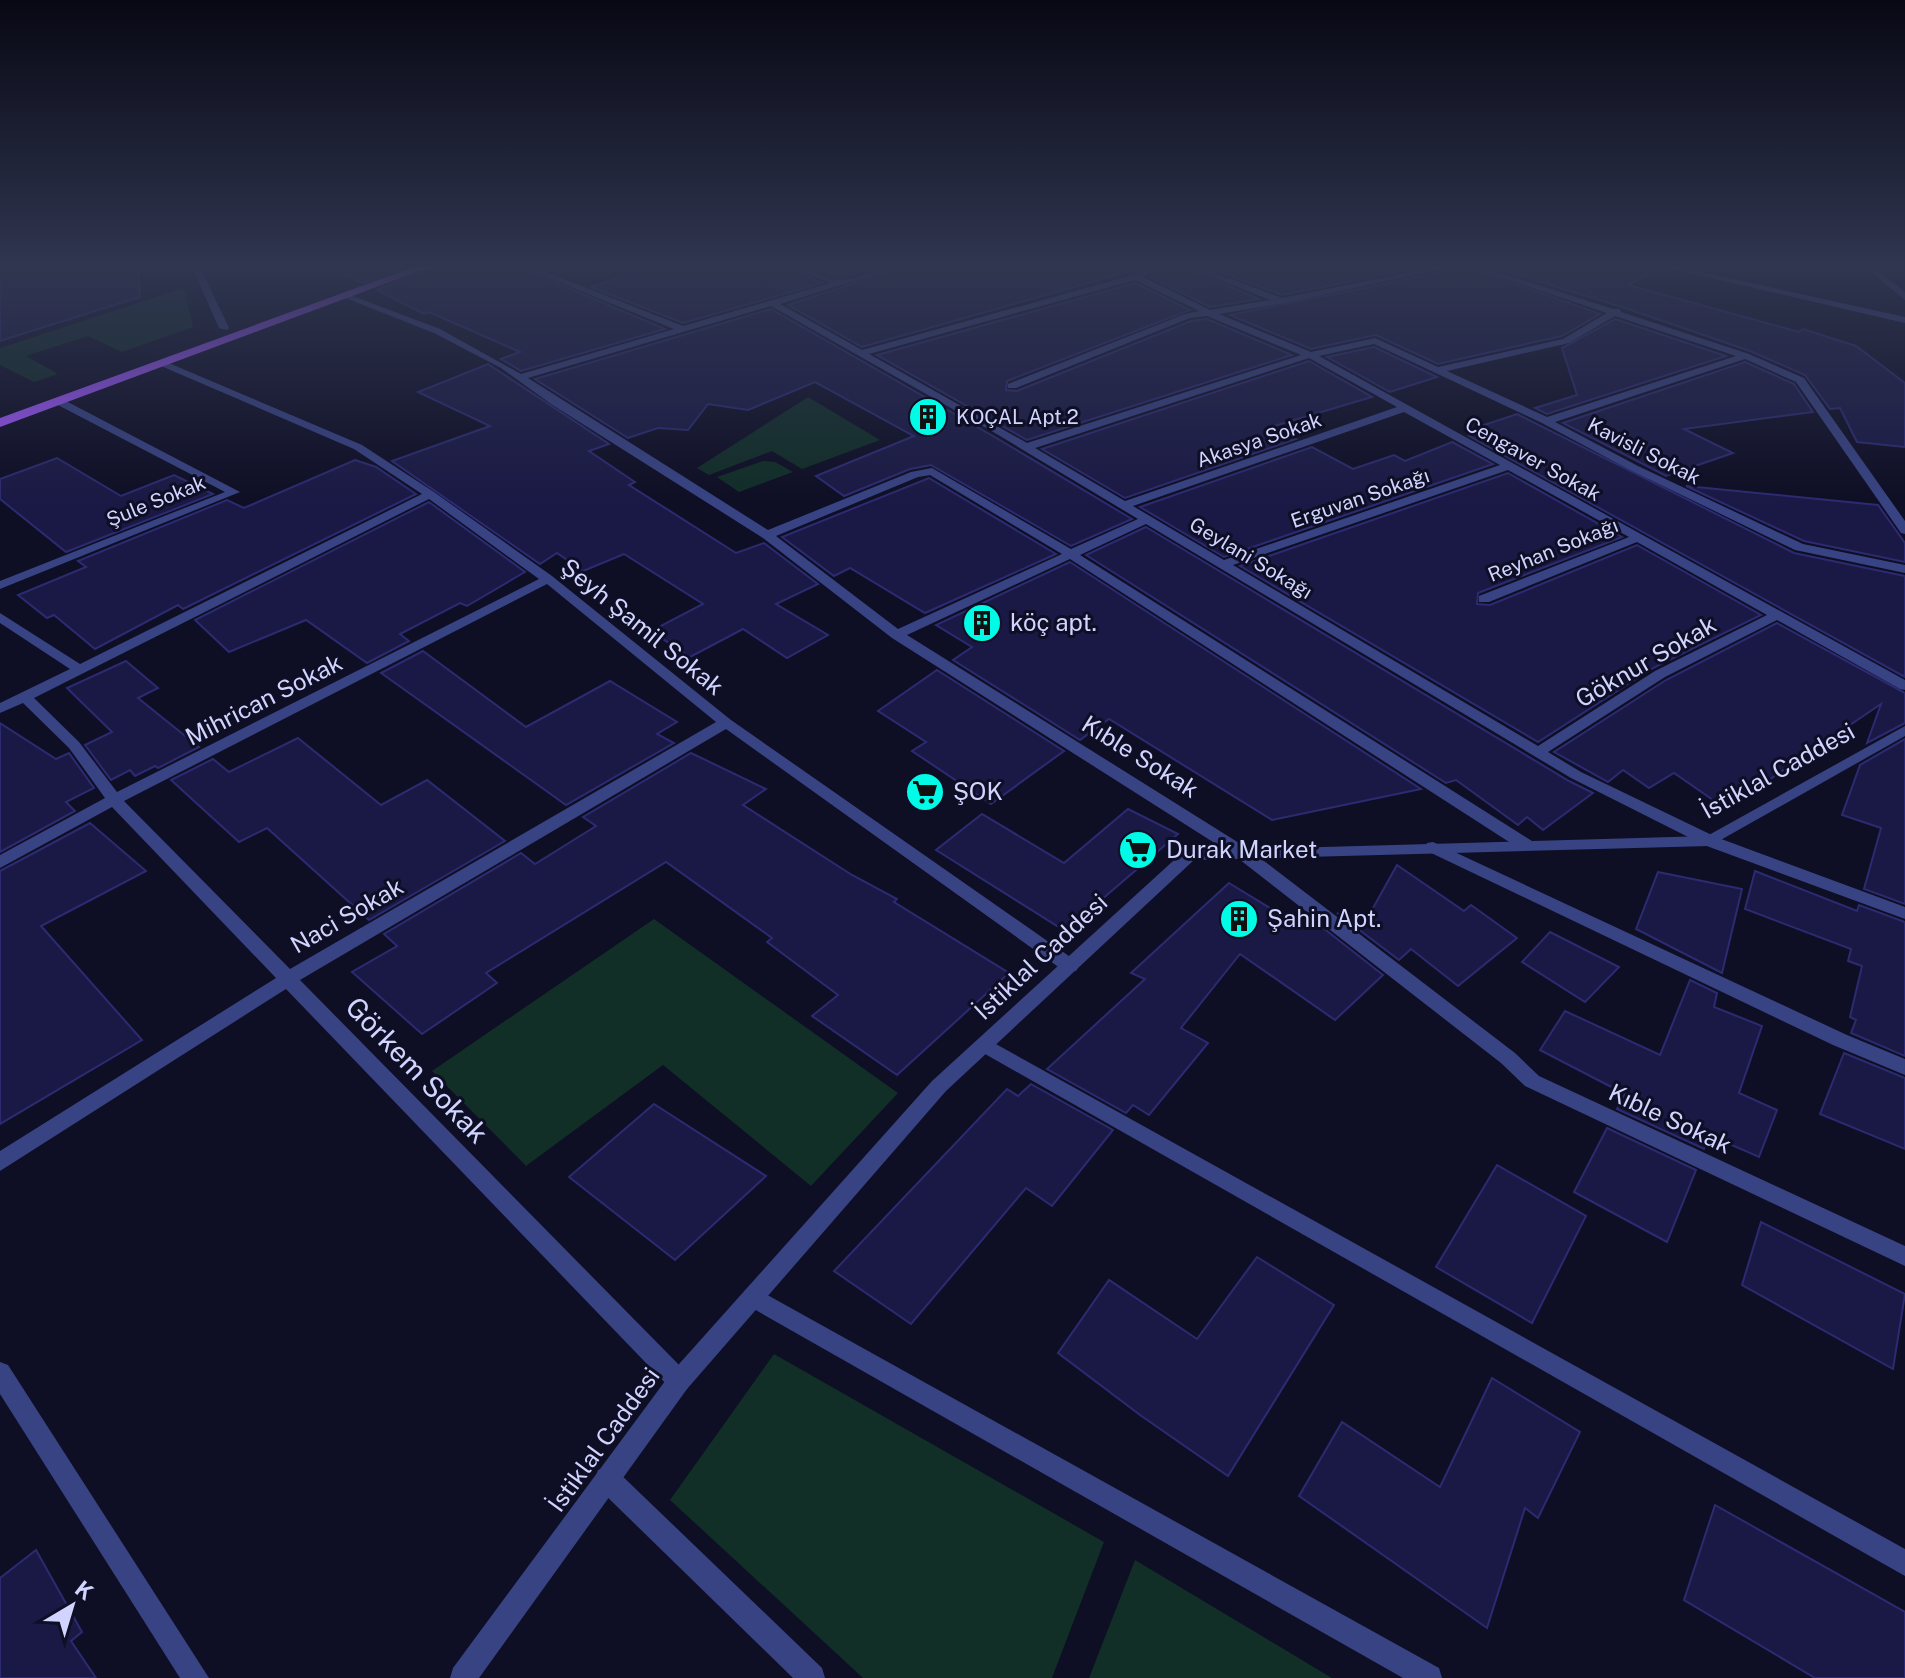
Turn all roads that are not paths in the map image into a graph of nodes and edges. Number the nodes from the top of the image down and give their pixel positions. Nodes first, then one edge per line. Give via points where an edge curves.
1 (175, 345) edge
2 (215, 345) edge
3 (463, 345) edge
4 (627, 345) edge
5 (846, 345) edge
6 (888, 345) edge
7 (1114, 345) edge
8 (1287, 345) edge
9 (1355, 345) edge
10 (1384, 345) edge
11 (1547, 345) edge
12 (1715, 345) edge
13 (860, 353) junction
14 (1310, 355) junction
15 (1746, 356) junction
16 (164, 364) junction
17 (1437, 370) junction
18 (521, 377) junction
19 (1012, 386) dead end
20 (60, 402) junction
21 (0, 407) edge
22 (1405, 408) junction
23 (1546, 421) junction
24 (0, 423) edge
25 (1026, 447) junction
26 (1509, 466) junction
27 (430, 494) junction
28 (1124, 505) junction
29 (1147, 519) junction
30 (1905, 530) edge
31 (767, 535) junction
32 (1637, 538) junction
33 (1072, 555) junction
34 (1223, 564) junction
35 (1905, 569) edge
36 (548, 579) junction
37 (0, 585) edge
38 (1484, 599) dead end
39 (1779, 614) junction
40 (0, 617) edge
41 (897, 635) junction
42 (79, 669) junction
43 (1905, 686) edge
44 (25, 697) junction
45 (0, 709) edge
46 (726, 723) junction
47 (1905, 730) edge
48 (1538, 752) junction
49 (114, 800) junction
50 (1710, 841) junction
51 (1526, 845) junction
52 (1433, 847) junction
53 (1241, 852) junction
54 (0, 862) edge
55 (1905, 913) edge
56 (1070, 966) junction
57 (289, 978) junction
58 (985, 1045) junction
59 (1905, 1067) edge
60 (0, 1162) edge
61 (1905, 1256) edge
62 (753, 1297) junction
63 (0, 1373) edge
64 (679, 1381) junction
65 (607, 1479) junction
66 (1905, 1563) edge
67 (196, 1678) edge
68 (463, 1678) edge
69 (812, 1678) edge
70 (1429, 1678) edge

1 - 21 main road
2 - 16 main road
3 - 18 street, Kıble Sokak
4 - 18 street
5 - 13 street, Geylani Sokağı
6 - 13 street
7 - 19 street
8 - 14 street, Cengaver Sokak
9 - 14 street, Kavisli Sokak
10 - 17 street, Kavisli Sokak
11 - 17 street
12 - 15 street
13 - 25 street, Geylani Sokağı
14 - 22 street, Cengaver Sokak
14 - 25 street
15 - 23 street
15 - 30 street via 1800,380
16 - 20 main road
16 - 27 street, Şeyh Şamil Sokak via 358,447
17 - 23 street, Kavisli Sokak
18 - 31 street, Kıble Sokak
20 - 24 main road
20 - 37 street, Şule Sokak via 234,492
22 - 26 street, Cengaver Sokak
22 - 28 street, Akasya Sokak
23 - 35 street, Kavisli Sokak via 1799,547
25 - 28 street, Geylani Sokağı
26 - 32 street, Cengaver Sokak
26 - 34 street, Erguvan Sokağı
27 - 36 street, Şeyh Şamil Sokak
27 - 42 street
28 - 29 street, Geylani Sokağı
29 - 33 street
29 - 34 street, Geylani Sokağı
31 - 33 street via 932,471
31 - 41 street, Kıble Sokak
32 - 38 street, Reyhan Sokağı
32 - 39 street, Cengaver Sokak
33 - 41 street
33 - 51 street
34 - 48 street, Geylani Sokağı
36 - 46 street, Şeyh Şamil Sokak
36 - 49 street, Mihrican Sokak
39 - 43 street, Cengaver Sokak
39 - 48 street, Göknur Sokak via 1660,674
40 - 42 street
41 - 53 street, Kıble Sokak
42 - 44 street
44 - 45 street
44 - 49 street via 74,745
46 - 56 street, Şeyh Şamil Sokak
46 - 57 street, Naci Sokak
47 - 50 street, İstiklal Caddesi
48 - 50 street, Geylani Sokağı
49 - 54 street, Mihrican Sokak
49 - 57 street, Görkem Sokak
50 - 51 street, İstiklal Caddesi
50 - 55 street, Geylani Sokağı
51 - 52 street, İstiklal Caddesi
52 - 53 street, İstiklal Caddesi
52 - 59 street
53 - 56 street, İstiklal Caddesi via 1190,855
53 - 61 street, Kıble Sokak via 1532,1081
56 - 58 street, İstiklal Caddesi
57 - 60 street, Naci Sokak
57 - 64 street, Görkem Sokak
58 - 62 street, İstiklal Caddesi via 939,1086
58 - 66 street
62 - 64 street, İstiklal Caddesi
62 - 70 street
63 - 67 street
64 - 65 street, İstiklal Caddesi
65 - 68 street, İstiklal Caddesi
65 - 69 street

